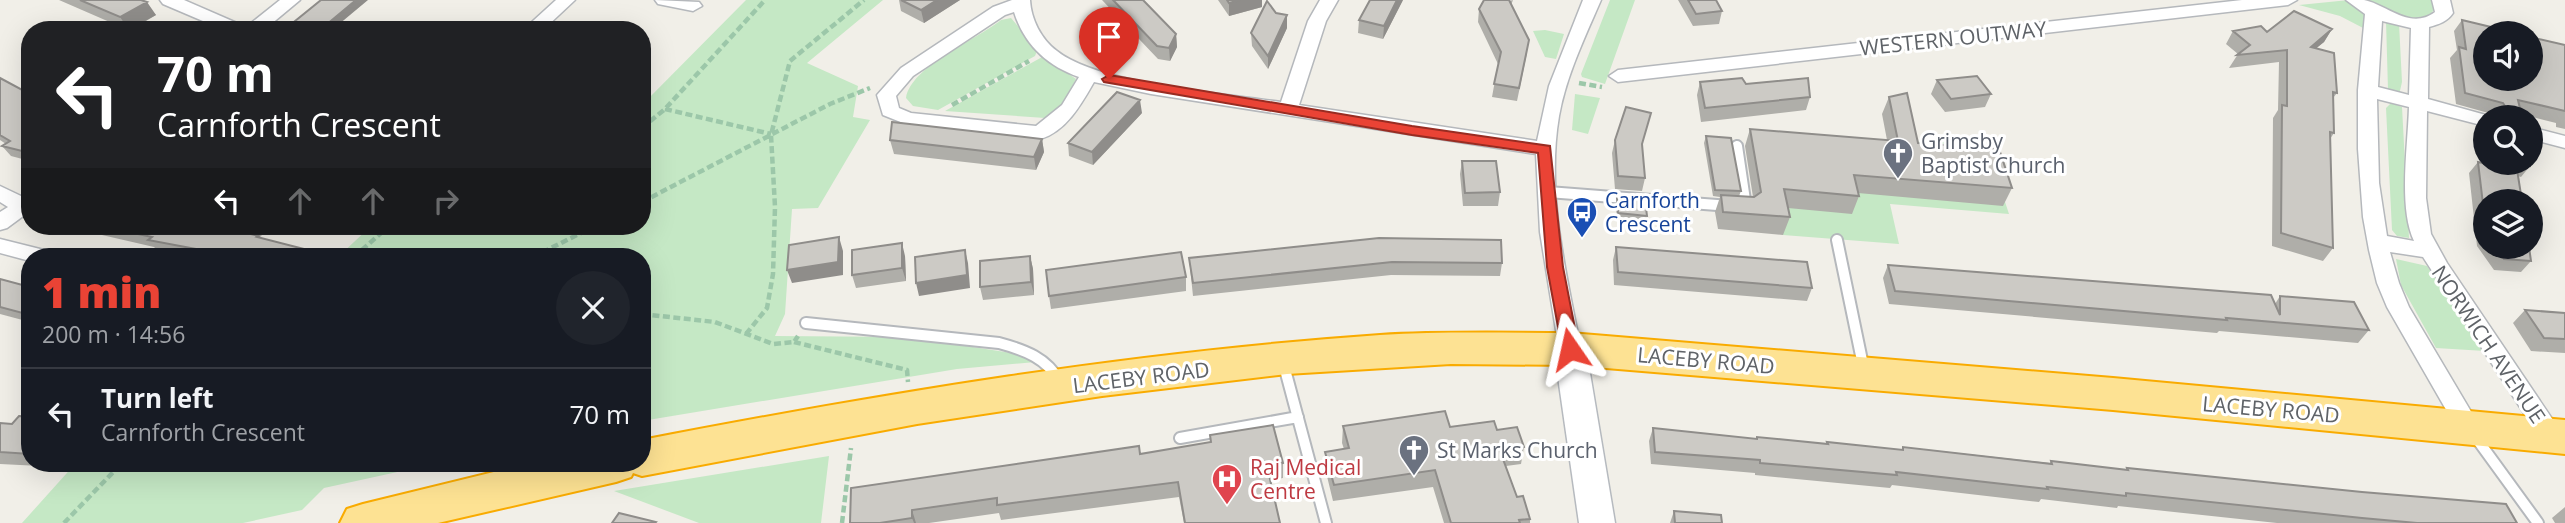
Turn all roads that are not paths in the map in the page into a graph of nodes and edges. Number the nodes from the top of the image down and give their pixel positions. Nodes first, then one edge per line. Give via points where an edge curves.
1 (169, 0) edge
2 (291, 0) edge
3 (566, 0) edge
4 (664, 0) edge
5 (1329, 0) edge
6 (1592, 0) edge
7 (2288, 0) edge
8 (2356, 0) edge
9 (2441, 0) edge
10 (1021, 2) edge
11 (693, 6) dead end
12 (2374, 12) junction
13 (219, 21) edge
14 (264, 21) edge
15 (542, 21) edge
16 (2420, 23) junction
17 (1089, 75) junction
18 (1618, 76) road end
19 (2367, 90) junction
20 (2417, 102) junction
21 (1288, 109) junction
22 (2473, 117) edge
23 (2543, 136) edge
24 (2565, 142) edge
25 (1737, 146) dead end
26 (1545, 149) junction
27 (0, 192) edge
28 (1548, 192) junction
29 (21, 201) edge
30 (21, 207) edge
31 (0, 223) edge
32 (1837, 240) dead end
33 (2378, 242) junction
34 (0, 246) edge
35 (21, 251) edge
36 (2428, 251) junction
37 (806, 323) road end
38 (1570, 349) junction
39 (1282, 360) junction
40 (1864, 373) junction
41 (1062, 387) junction
42 (1298, 417) junction
43 (2468, 428) junction
44 (2558, 437) edge
45 (1180, 438) dead end
46 (651, 456) edge
47 (577, 472) edge
48 (363, 523) edge
49 (1326, 523) edge
50 (1597, 523) edge
51 (2538, 523) edge

1 - 13 street
2 - 14 street
3 - 15 street
4 - 11 street
5 - 21 street via 1317,20
6 - 26 street via 1550,113
7 - 18 street, WESTERN OUTWAY
8 - 12 street
9 - 16 street via 2444,13 2440,18
10 - 17 street via 1034,40 1054,60
10 - 17 street via 999,11 907,72 886,95 890,111 908,119 1040,132 1069,109
12 - 16 street
12 - 19 street
16 - 20 street, NORWICH AVENUE
17 - 21 street
19 - 20 street
19 - 33 street via 2370,197
20 - 22 street
20 - 36 street, NORWICH AVENUE via 2416,198
21 - 26 street
23 - 24 street
25 - 28 lane via 1748,207
26 - 28 street
27 - 29 street
28 - 38 street
30 - 31 street
32 - 40 lane
33 - 36 street, NORWICH AVENUE
33 - 43 street via 2388,285
34 - 35 street
36 - 44 street, NORWICH AVENUE
37 - 41 lane via 1023,348 1055,372
38 - 39 highway, LACEBY ROAD via 1383,351
38 - 40 highway, LACEBY ROAD
38 - 50 street
39 - 41 highway, LACEBY ROAD
39 - 42 lane
40 - 43 highway, LACEBY ROAD
41 - 46 highway, LACEBY ROAD via 910,409
42 - 45 lane
42 - 49 lane
43 - 44 highway, LACEBY ROAD
43 - 51 lane
47 - 48 highway

